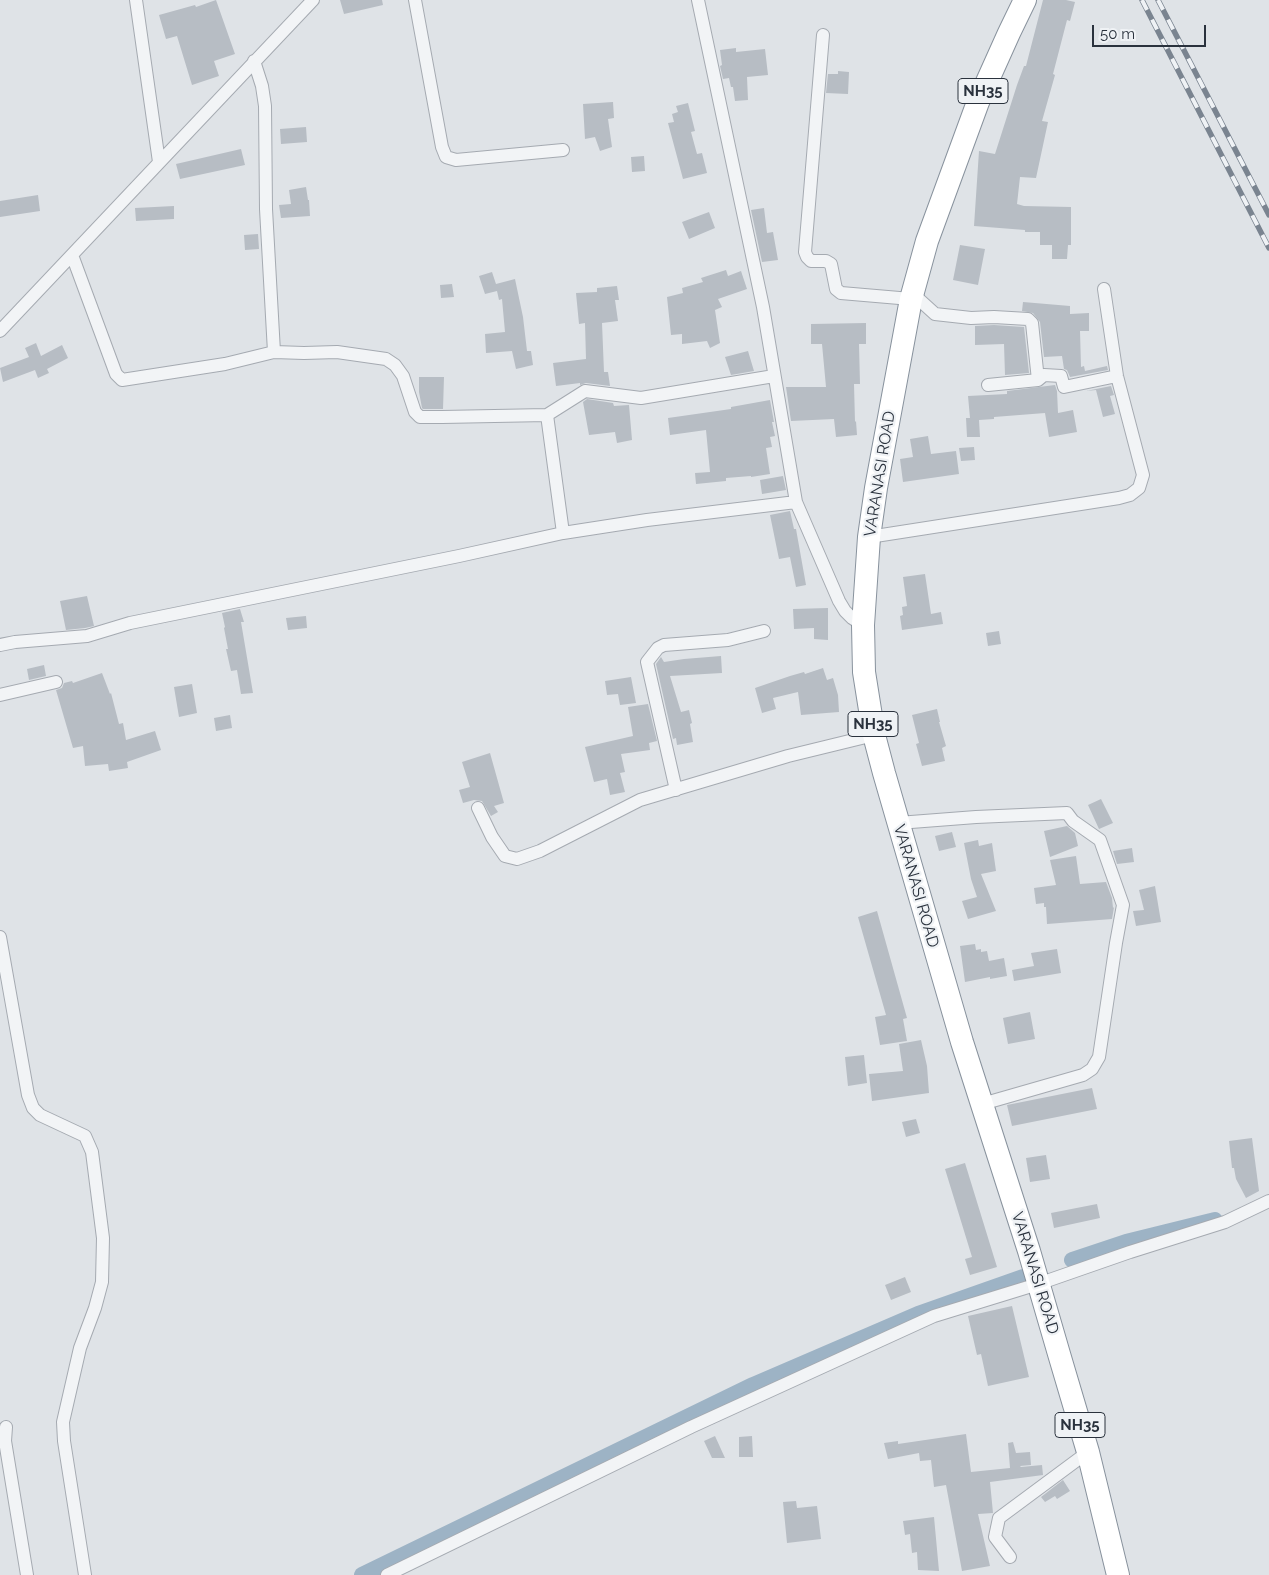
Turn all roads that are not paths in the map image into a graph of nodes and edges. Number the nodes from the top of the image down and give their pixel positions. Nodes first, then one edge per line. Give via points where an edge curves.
1 (136, 0) edge
2 (313, 0) edge
3 (415, 0) edge
4 (698, 0) edge
5 (1025, 0) edge
6 (823, 35) dead end
7 (254, 61) junction
8 (563, 150) dead end
9 (159, 162) junction
10 (72, 255) junction
11 (1104, 289) dead end
12 (912, 297) junction
13 (0, 331) edge
14 (274, 352) junction
15 (774, 376) junction
16 (1117, 376) junction
17 (1038, 380) junction
18 (988, 385) dead end
19 (547, 414) junction
20 (796, 502) junction
21 (563, 533) junction
22 (870, 537) junction
23 (863, 625) junction
24 (764, 631) dead end
25 (0, 645) edge
26 (56, 682) dead end
27 (0, 695) edge
28 (874, 735) junction
29 (676, 790) junction
30 (478, 808) dead end
31 (898, 823) junction
32 (0, 937) edge
33 (3, 967) edge
34 (982, 1104) junction
35 (1269, 1201) edge
36 (1037, 1281) junction
37 (6, 1427) dead end
38 (1088, 1452) junction
39 (1010, 1557) dead end
40 (27, 1575) edge
41 (85, 1575) edge
42 (387, 1575) edge
43 (1118, 1575) edge

1 - 9 street
2 - 7 street
3 - 8 street via 446,157 456,160
4 - 15 street via 763,307
5 - 12 highway, VARANASI ROAD / NH35 via 978,102 927,241
6 - 12 street via 805,252 811,260 831,264 836,289 841,293
7 - 9 street
7 - 14 street via 265,106 266,208
9 - 10 street
10 - 13 street
10 - 14 street via 116,374 122,380 225,364
11 - 16 street
12 - 17 street via 935,314 1028,320 1032,324
12 - 22 highway, VARANASI ROAD / NH35 via 876,488
14 - 19 street via 337,352 386,359 400,370 415,412 420,416
15 - 19 street via 642,398 585,390
15 - 20 street
16 - 17 street via 1064,387 1061,376 1044,375
16 - 22 street via 1143,475 1139,488 1130,495
17 - 18 street
19 - 21 street
20 - 21 street
20 - 23 street via 839,601 852,618
21 - 25 street via 130,623 87,636
22 - 23 highway, VARANASI ROAD / NH35
23 - 28 highway, VARANASI ROAD / NH35 via 864,672
24 - 29 street via 728,640 664,646 646,662
26 - 27 street
28 - 29 street via 788,756
28 - 31 highway, VARANASI ROAD / NH35
29 - 30 street via 640,800 540,851 517,859 505,856
31 - 34 highway, VARANASI ROAD / NH35
31 - 34 street via 1067,812 1100,840 1123,905 1099,1057 1092,1069 1084,1075
32 - 33 street
33 - 41 street via 33,1108 40,1115 84,1136 92,1152 103,1238 102,1282 80,1348 63,1422
34 - 36 highway, VARANASI ROAD / NH35
35 - 36 street via 1225,1222
36 - 38 highway, VARANASI ROAD / NH35
36 - 42 street via 934,1316 691,1427
37 - 40 street via 5,1441
38 - 39 street via 999,1518 995,1538
38 - 43 highway, VARANASI ROAD / NH35

